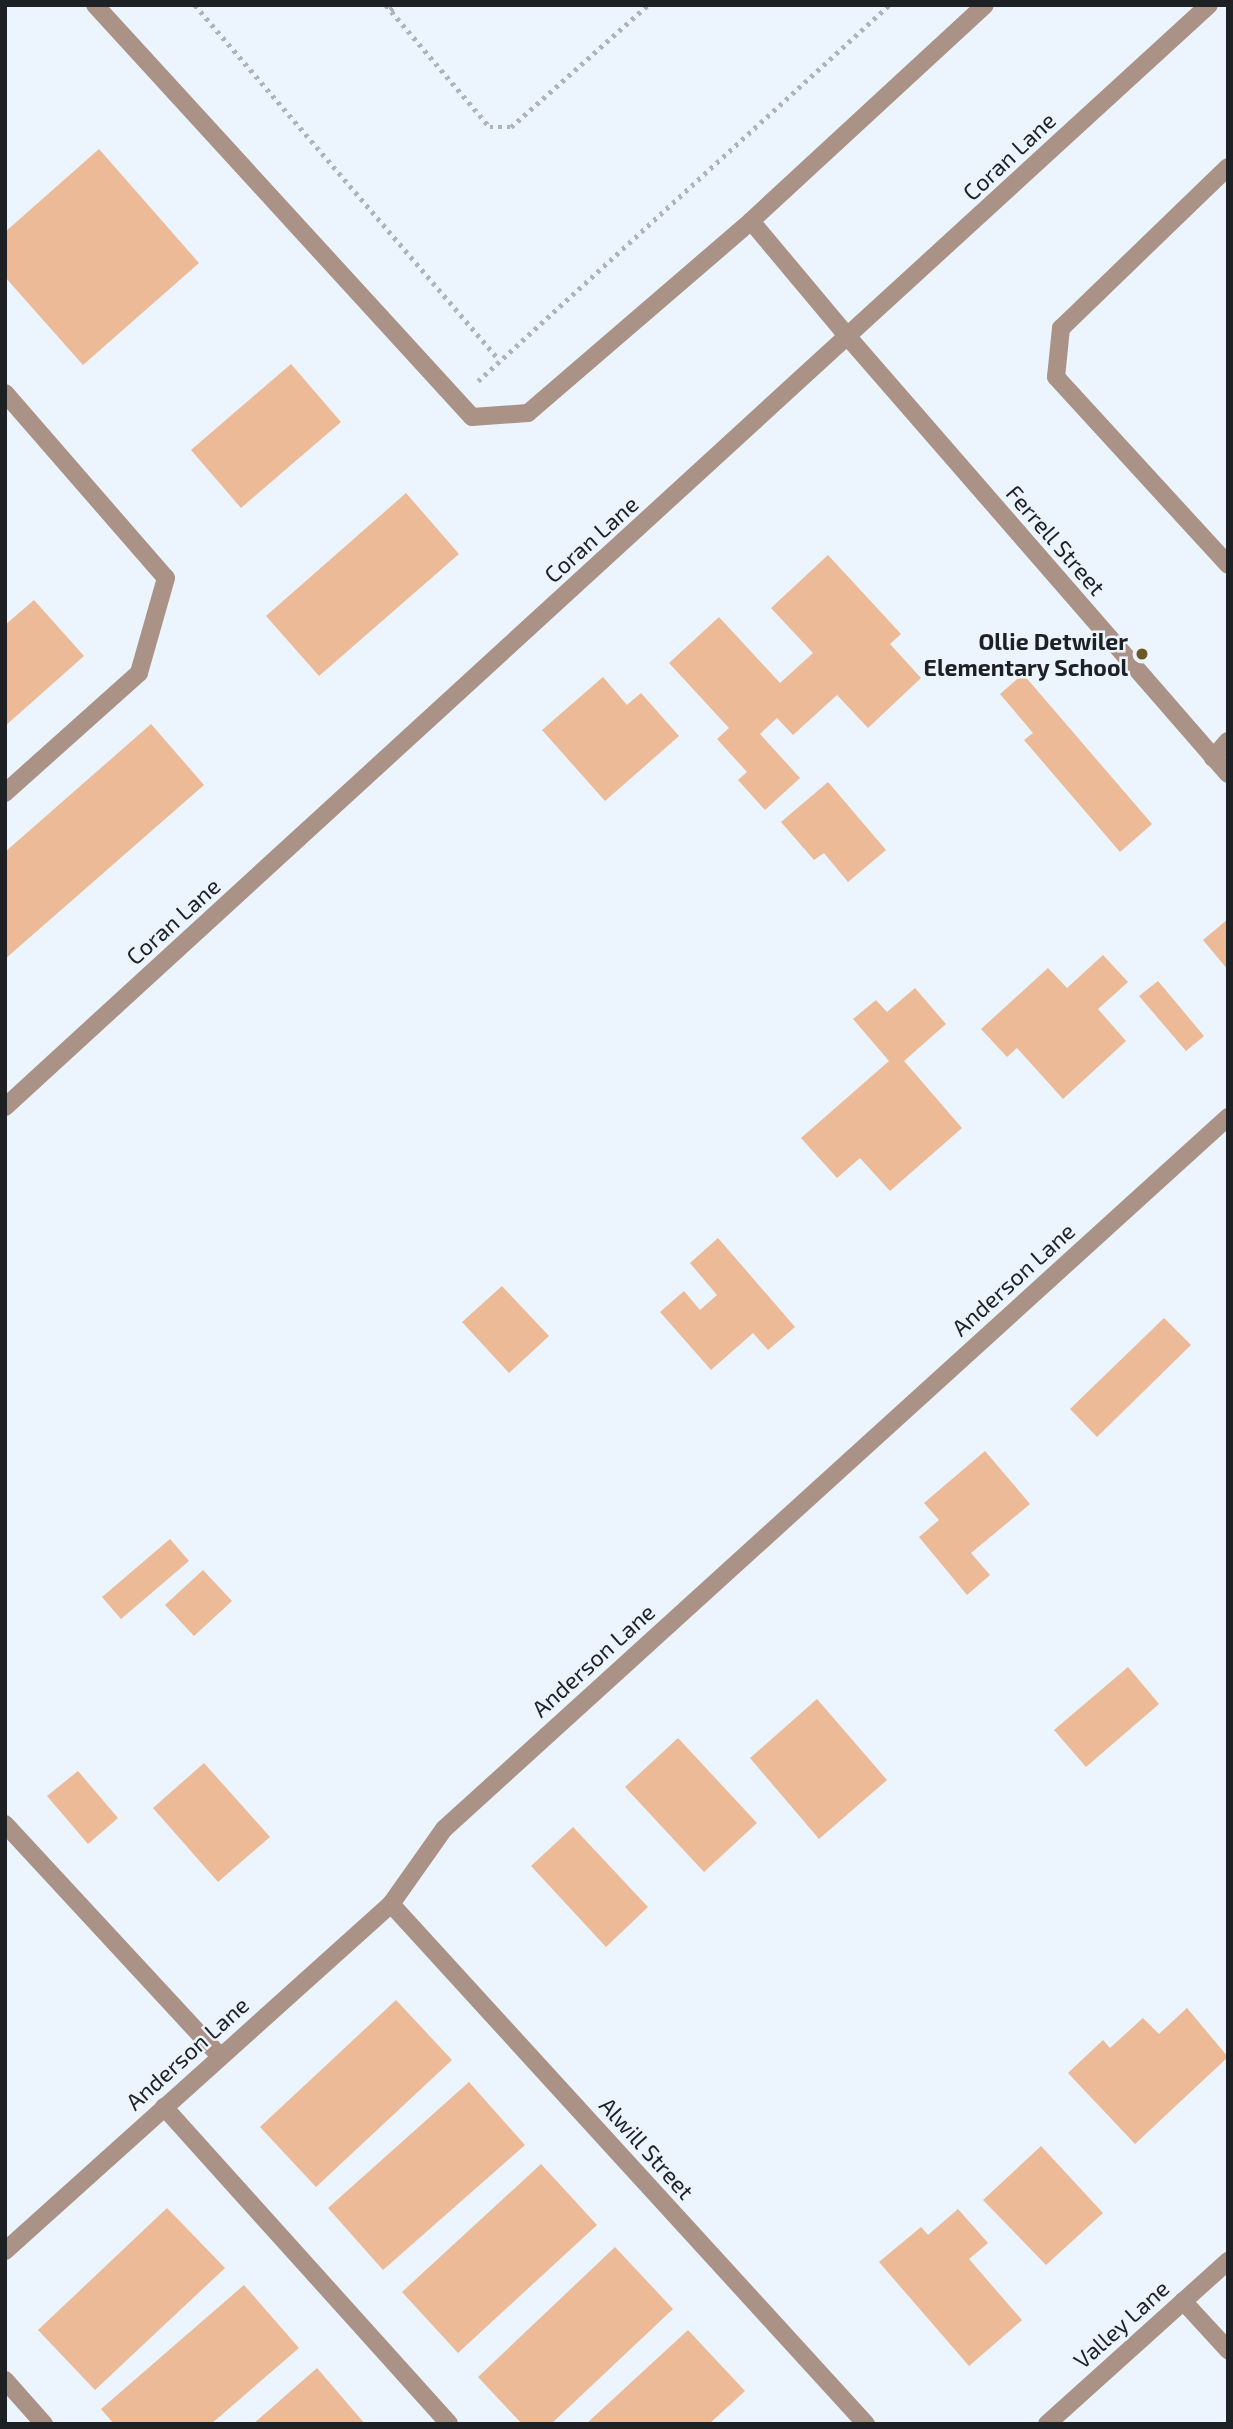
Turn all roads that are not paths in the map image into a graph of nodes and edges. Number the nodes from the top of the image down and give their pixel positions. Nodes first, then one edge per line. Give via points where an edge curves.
1 (95, 5) edge
2 (985, 5) edge
3 (1209, 5) edge
4 (1228, 167) edge
5 (751, 221) junction
6 (848, 337) junction
7 (5, 393) edge
8 (1228, 565) edge
9 (1228, 741) edge
10 (1213, 758) junction
11 (1228, 774) edge
12 (5, 793) edge
13 (5, 1107) edge
14 (1228, 1117) edge
15 (5, 1824) edge
16 (391, 1904) junction
17 (220, 2056) junction
18 (164, 2107) junction
19 (5, 2251) edge
20 (1228, 2261) edge
21 (1183, 2301) junction
22 (1228, 2350) edge
23 (5, 2380) edge
24 (44, 2424) edge
25 (449, 2424) edge
26 (866, 2424) edge
27 (1047, 2424) edge

1 - 5 street via 472,417 528,413
2 - 5 street
3 - 6 street, Coran Lane
4 - 8 street via 1060,328 1056,377
5 - 6 street, Ferrell Street
6 - 10 street, Ferrell Street
6 - 13 street, Coran Lane
7 - 12 street via 166,578 139,673
9 - 10 street
10 - 11 street, Ferrell Street
14 - 16 street, Anderson Lane via 444,1829
15 - 17 street
16 - 17 street, Anderson Lane
16 - 26 street, Alwill Street
17 - 18 street, Anderson Lane
18 - 19 street, Anderson Lane
18 - 25 street
20 - 21 street, Valley Lane
21 - 22 street
21 - 27 street, Valley Lane
23 - 24 street

